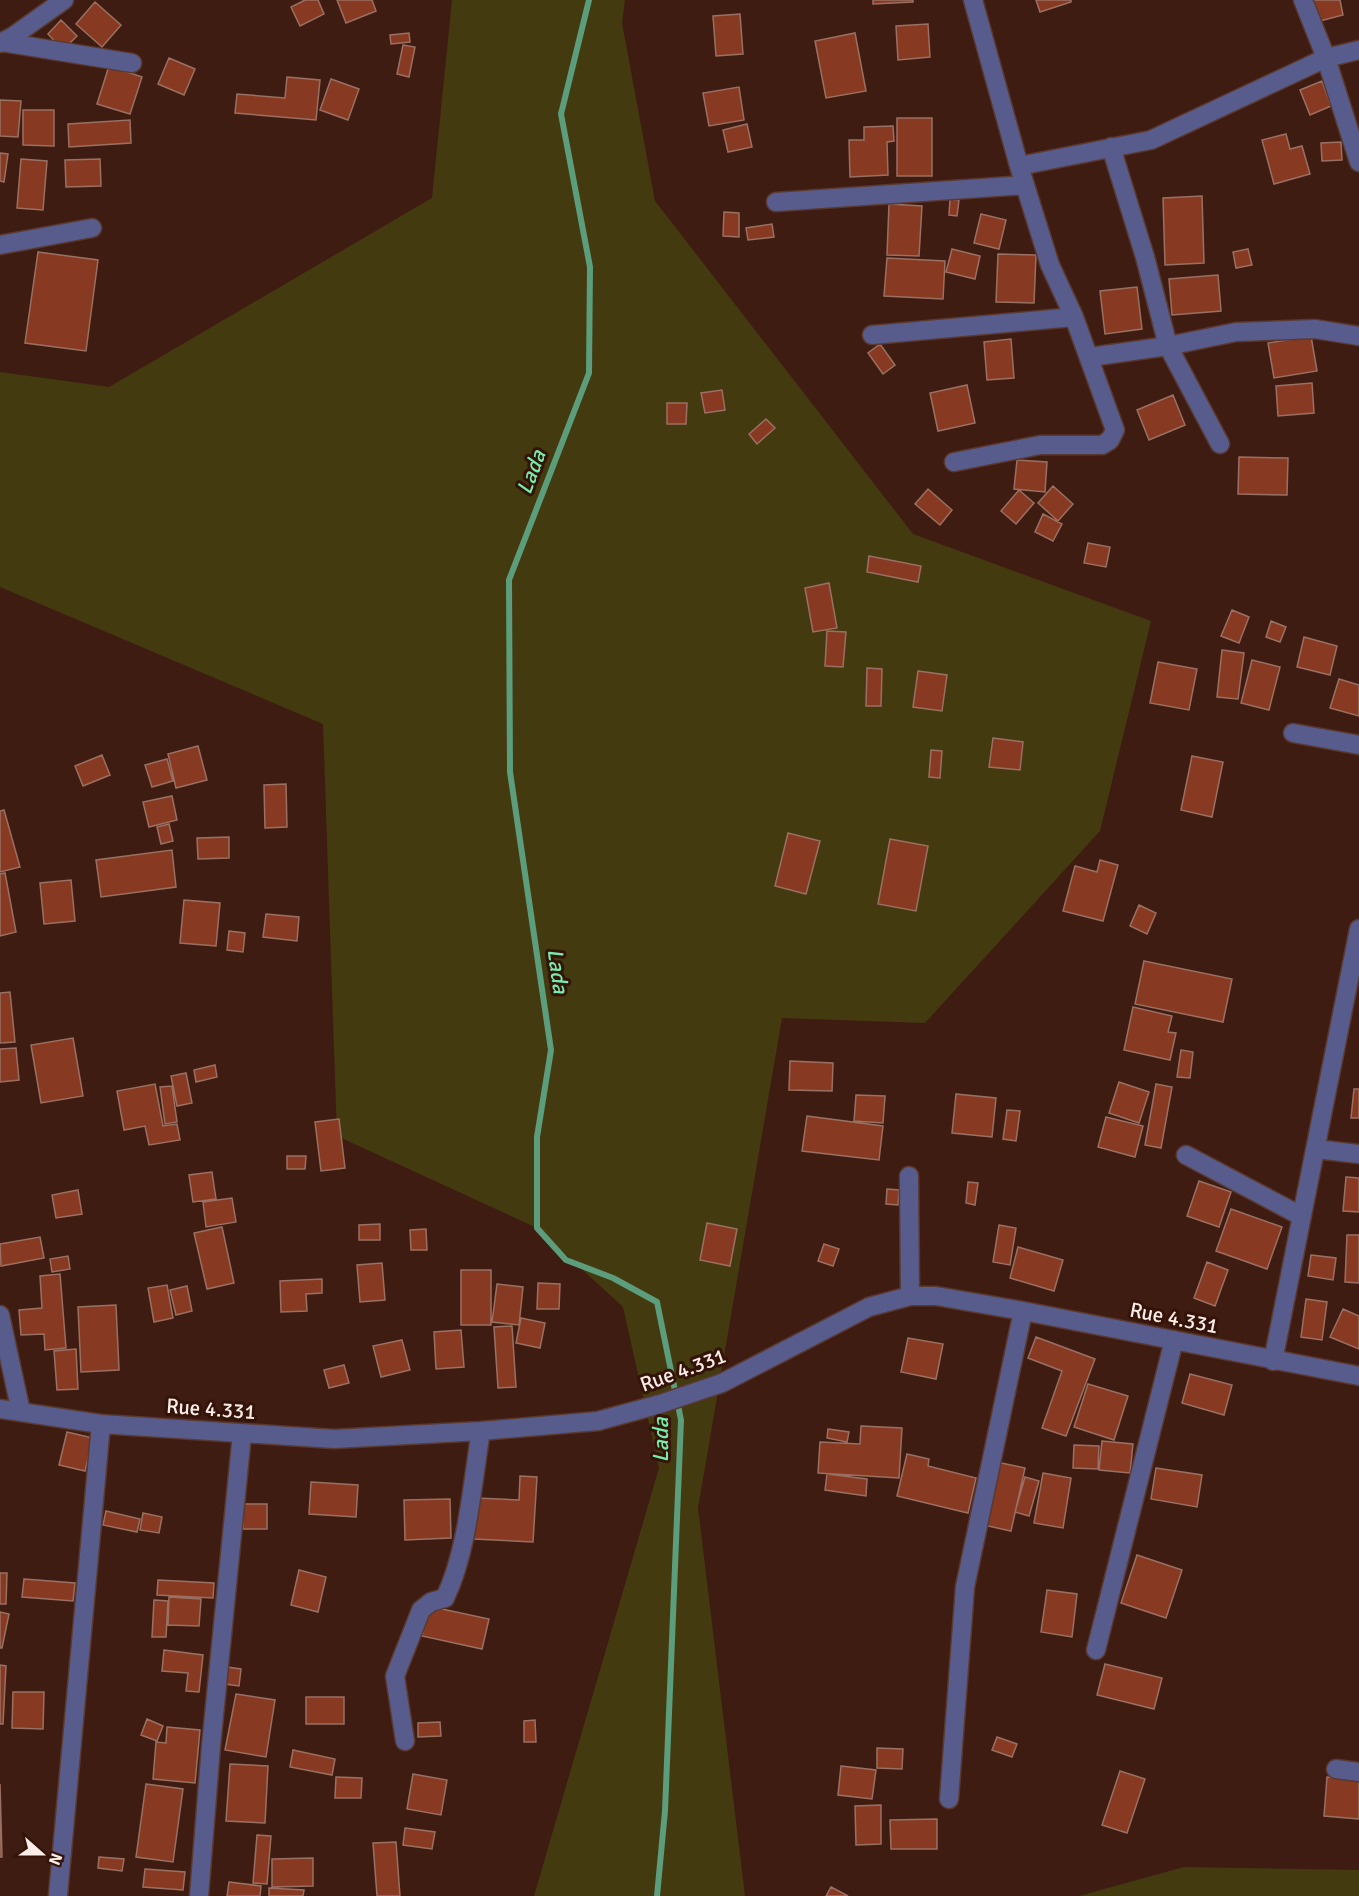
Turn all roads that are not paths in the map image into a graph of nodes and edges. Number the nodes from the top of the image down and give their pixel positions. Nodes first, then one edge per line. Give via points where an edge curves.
1 (64, 0) edge
2 (974, 0) edge
3 (1303, 0) edge
4 (1, 42) edge
5 (1359, 50) edge
6 (1326, 58) junction
7 (132, 63) dead end
8 (1111, 147) junction
9 (1359, 162) edge
10 (1019, 166) junction
11 (1025, 185) junction
12 (776, 202) dead end
13 (92, 228) dead end
14 (0, 245) edge
15 (1074, 317) junction
16 (872, 336) dead end
17 (1359, 336) edge
18 (1168, 346) junction
19 (1090, 357) junction
20 (1220, 444) dead end
21 (954, 462) dead end
22 (1293, 733) dead end
23 (1359, 745) edge
24 (1359, 928) edge
25 (1316, 1149) junction
26 (1186, 1155) dead end
27 (1359, 1155) edge
28 (909, 1176) dead end
29 (1301, 1216) junction
30 (910, 1296) junction
31 (1023, 1311) junction
32 (0, 1314) edge
33 (1174, 1340) junction
34 (1273, 1361) junction
35 (1359, 1376) edge
36 (0, 1409) edge
37 (21, 1412) junction
38 (101, 1424) junction
39 (481, 1431) junction
40 (242, 1434) junction
41 (1096, 1650) dead end
42 (405, 1741) dead end
43 (1336, 1769) dead end
44 (1359, 1772) edge
45 (949, 1799) dead end
46 (58, 1895) edge
47 (199, 1896) edge

1 - 4 street
2 - 10 street
3 - 6 street
4 - 7 street
5 - 6 street
6 - 8 street via 1150,140
6 - 9 street
8 - 10 street
8 - 18 street
10 - 11 street
11 - 12 street
11 - 15 street via 1050,265
13 - 14 street
15 - 16 street
15 - 19 street
17 - 18 street via 1315,329 1236,332
18 - 19 street
18 - 20 street
19 - 21 street via 1115,430 1110,440 1102,445 1040,445
22 - 23 street
24 - 25 street
25 - 27 street
25 - 29 street
26 - 29 street
28 - 30 street
29 - 34 street
30 - 31 street, Rue 4.331 via 936,1296
30 - 39 street, Rue 4.331 via 869,1307 722,1383 660,1404 598,1421
31 - 33 street, Rue 4.331
31 - 45 street via 965,1587
32 - 37 street
33 - 34 street, Rue 4.331
33 - 41 street
34 - 35 street, Rue 4.331
36 - 37 street, Rue 4.331
37 - 38 street, Rue 4.331
38 - 40 street, Rue 4.331
38 - 46 street
39 - 40 street, Rue 4.331 via 334,1439
39 - 42 street via 455,1578 445,1598 430,1602 421,1610 394,1677
40 - 47 street
43 - 44 street

